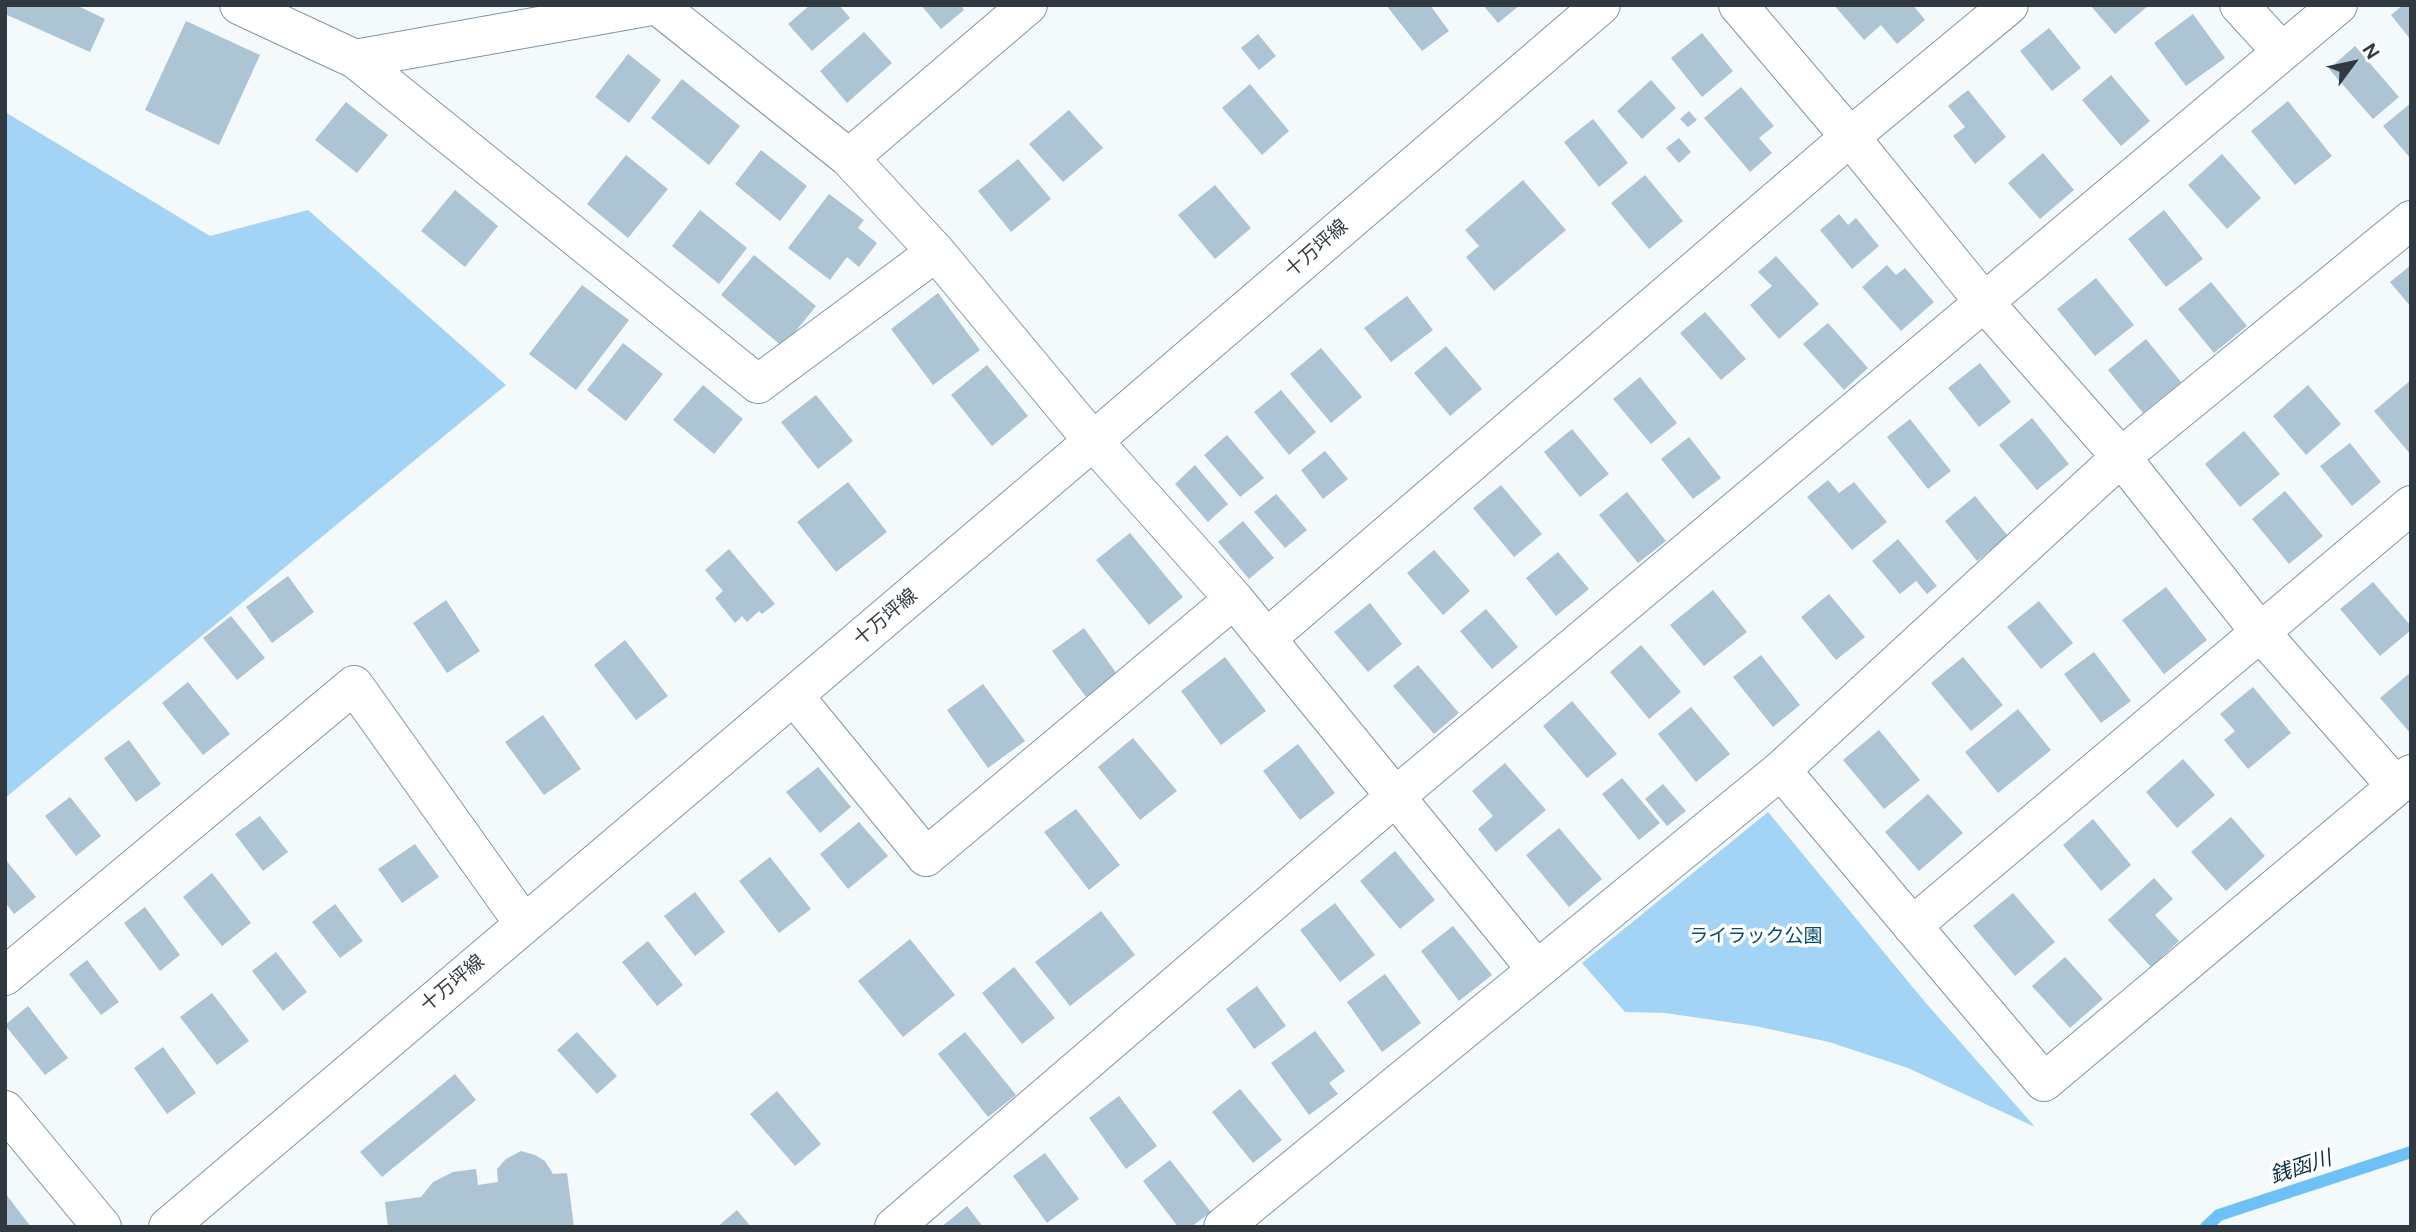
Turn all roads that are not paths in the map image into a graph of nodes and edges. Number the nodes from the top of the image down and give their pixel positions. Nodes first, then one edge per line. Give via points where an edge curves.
1 (239, 5) edge
2 (1028, 5) edge
3 (1601, 5) edge
4 (1738, 5) edge
5 (2009, 5) edge
6 (2239, 5) edge
7 (2337, 5) edge
8 (2281, 52) junction
9 (355, 59) junction
10 (1850, 137) junction
11 (849, 158) junction
12 (2411, 220) edge
13 (936, 253) junction
14 (1984, 302) junction
15 (1093, 441) junction
16 (2121, 457) junction
17 (2411, 505) edge
18 (1234, 599) junction
19 (2260, 632) junction
20 (1266, 639) junction
21 (794, 696) junction
22 (1780, 770) junction
23 (2403, 780) edge
24 (1396, 796) junction
25 (524, 924) junction
26 (1912, 926) junction
27 (1537, 970) junction
28 (5, 976) edge
29 (5, 1110) edge
30 (102, 1227) edge
31 (168, 1227) edge
32 (894, 1227) edge
33 (1223, 1227) edge

1 - 9 street
2 - 11 street
3 - 15 street, 十万坪線
4 - 10 street
5 - 10 street
6 - 8 street
7 - 8 street
8 - 14 street
9 - 11 street via 657,5
9 - 13 street via 758,384
10 - 14 street
10 - 20 street
11 - 13 street
12 - 16 street
13 - 15 street
14 - 16 street
14 - 24 street
15 - 18 street
15 - 21 street, 十万坪線
16 - 19 street
16 - 22 street
17 - 19 street
18 - 20 street
18 - 21 street via 926,857
19 - 23 street
19 - 26 street
20 - 24 street
21 - 25 street, 十万坪線
22 - 26 street
22 - 27 street
23 - 26 street via 2044,1082
24 - 27 street
24 - 32 street
25 - 28 street via 354,685
25 - 31 street, 十万坪線
27 - 33 street
29 - 30 street

